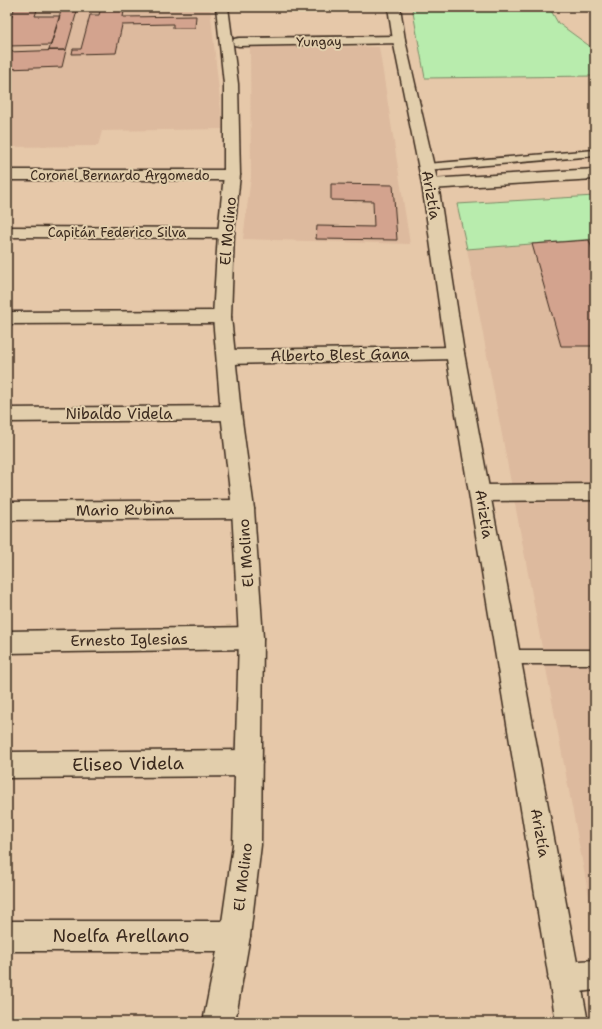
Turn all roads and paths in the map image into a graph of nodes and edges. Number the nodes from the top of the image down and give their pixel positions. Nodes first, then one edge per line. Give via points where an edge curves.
1 (222, 7) edge
2 (394, 7) edge
3 (398, 40) junction
4 (238, 42) joint
5 (231, 84) junction
6 (595, 152) edge
7 (426, 167) junction
8 (595, 174) edge
9 (7, 175) edge
10 (232, 175) junction
11 (430, 184) junction
12 (7, 232) edge
13 (226, 232) junction
14 (222, 317) junction
15 (7, 318) edge
16 (455, 353) junction
17 (226, 357) junction
18 (231, 413) junction
19 (7, 415) edge
20 (595, 492) edge
21 (481, 493) junction
22 (243, 509) junction
23 (7, 511) edge
24 (251, 638) junction
25 (7, 642) edge
26 (509, 657) junction
27 (595, 657) edge
28 (249, 763) junction
29 (7, 766) edge
30 (7, 936) edge
31 (235, 936) junction
32 (595, 976) edge
33 (564, 978) junction
34 (219, 1022) edge
35 (572, 1022) edge

1 - 5 main road, El Molino
2 - 3 main road, Ariztía
3 - 4 main road, Yungay
3 - 7 main road, Ariztía
4 - 5 main road, El Molino
5 - 10 main road, El Molino
6 - 7 lane
7 - 11 main road, Ariztía
8 - 11 main road
9 - 10 main road, Coronel Bernardo Argomedo
10 - 13 main road, El Molino
11 - 16 main road, Ariztía
12 - 13 main road, Capitán Federico Silva
13 - 14 main road, El Molino
14 - 15 main road
14 - 17 main road, El Molino
16 - 17 main road, Alberto Blest Gana
16 - 21 main road, Ariztía
17 - 18 main road, El Molino
18 - 19 main road, Nibaldo Videla
18 - 22 main road, El Molino
20 - 21 main road
21 - 26 main road, Ariztía
22 - 23 main road, Mario Rubina
22 - 24 main road, El Molino
24 - 25 main road, Ernesto Iglesias
24 - 28 main road, El Molino
26 - 27 lane
26 - 33 main road, Ariztía
28 - 29 main road, Eliseo Videla
28 - 31 main road, El Molino via 247,845
30 - 31 main road, Noelfa Arellano
31 - 34 main road, El Molino
32 - 33 main road
33 - 35 main road, Ariztía

